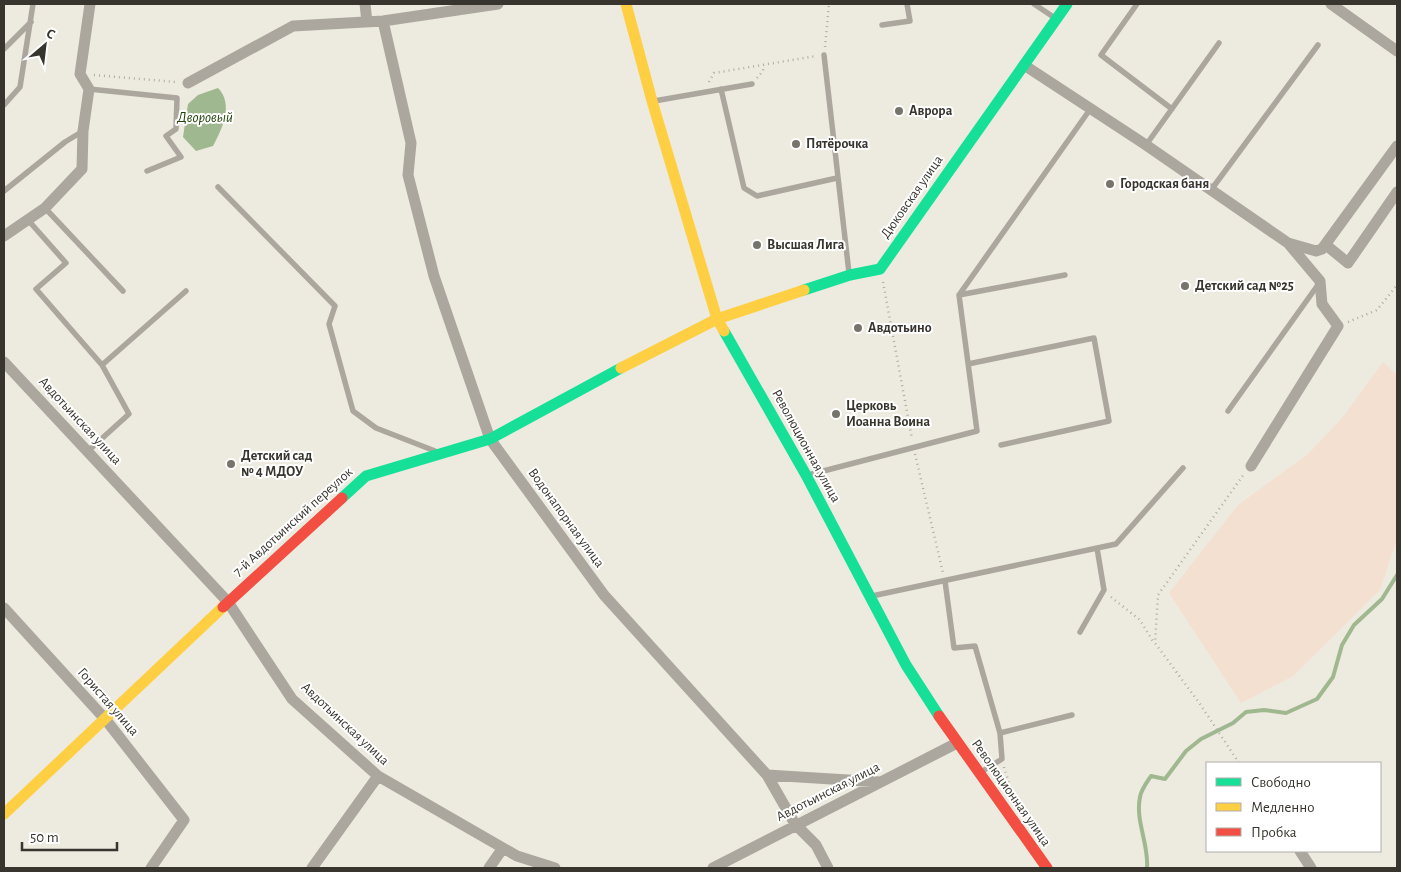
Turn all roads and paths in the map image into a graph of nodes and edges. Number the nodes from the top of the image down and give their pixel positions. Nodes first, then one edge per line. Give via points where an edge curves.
1 (33, 4) edge
2 (90, 4) edge
3 (365, 4) edge
4 (498, 4) edge
5 (626, 4) edge
6 (829, 4) edge
7 (907, 4) edge
8 (1034, 4) edge
9 (1067, 4) edge
10 (1137, 4) edge
11 (1330, 4) edge
12 (1057, 19) junction
13 (383, 20) junction
14 (31, 22) junction
15 (367, 22) junction
16 (882, 25) dead end
17 (1219, 43) dead end
18 (1318, 45) dead end
19 (4, 49) edge
20 (1397, 51) edge
21 (824, 55) junction
22 (764, 65) junction
23 (1024, 65) junction
24 (80, 74) junction
25 (188, 83) joint
26 (752, 84) joint
27 (89, 89) junction
28 (722, 89) junction
29 (710, 92) junction
30 (652, 101) junction
31 (4, 105) edge
32 (1090, 108) junction
33 (1172, 109) junction
34 (83, 131) junction
35 (1146, 145) junction
36 (1397, 146) edge
37 (147, 171) dead end
38 (837, 178) junction
39 (218, 186) dead end
40 (1211, 190) junction
41 (4, 191) edge
42 (1397, 192) edge
43 (45, 208) junction
44 (28, 220) junction
45 (4, 236) edge
46 (1288, 243) junction
47 (1326, 244) junction
48 (880, 269) junction
49 (850, 275) junction
50 (1065, 275) dead end
51 (1320, 281) junction
52 (1397, 285) edge
53 (186, 291) dead end
54 (123, 292) dead end
55 (959, 295) junction
56 (717, 319) junction
57 (1338, 326) junction
58 (4, 362) edge
59 (968, 364) junction
60 (102, 365) junction
61 (1228, 411) dead end
62 (490, 439) junction
63 (1001, 445) dead end
64 (914, 448) junction
65 (88, 451) junction
66 (444, 454) junction
67 (1251, 466) joint
68 (1183, 468) dead end
69 (806, 475) junction
70 (1097, 548) junction
71 (945, 581) junction
72 (1104, 590) junction
73 (870, 596) junction
74 (228, 602) junction
75 (4, 608) edge
76 (1080, 632) dead end
77 (1155, 644) junction
78 (1072, 715) dead end
79 (106, 720) junction
80 (1000, 733) junction
81 (957, 743) junction
82 (1237, 762) edge
83 (978, 773) junction
84 (766, 775) junction
85 (378, 776) junction
86 (880, 782) junction
87 (4, 814) edge
88 (795, 824) junction
89 (503, 848) junction
90 (1301, 852) edge
91 (1044, 867) edge
92 (151, 868) edge
93 (312, 868) edge
94 (489, 868) edge
95 (555, 868) edge
96 (713, 868) edge
97 (828, 868) edge
98 (1312, 868) edge

1 - 14 lane
2 - 24 street
3 - 15 street
4 - 13 street
5 - 30 street, Революционная улица
6 - 21 path
7 - 16 lane via 910,20
8 - 12 lane
9 - 12 street, Дюковская улица
10 - 33 lane via 1102,54
11 - 20 street
12 - 23 street, Дюковская улица
13 - 15 street
13 - 62 street, Водонапорная улица via 411,142 408,175 434,276
14 - 19 lane
14 - 31 lane via 20,87
15 - 25 street via 292,26
17 - 33 lane
18 - 40 lane
21 - 22 path
21 - 38 lane
22 - 26 path
22 - 29 path via 714,73 709,80
23 - 32 street
23 - 48 street, Дюковская улица
24 - 25 path
24 - 27 street
26 - 28 lane
27 - 34 street
27 - 37 lane via 177,98 176,129 166,136 181,157
28 - 29 lane
28 - 38 lane via 744,188 757,196
29 - 30 lane
30 - 56 street, Революционная улица
32 - 35 street
32 - 55 lane
33 - 35 lane
34 - 41 lane
34 - 43 street via 82,169
35 - 40 street
36 - 47 street
38 - 49 lane
39 - 66 lane via 335,306 329,324 353,411 376,428
40 - 46 street
42 - 47 street via 1348,262
43 - 44 street
43 - 54 lane
44 - 45 street
44 - 60 lane via 66,263 36,290
46 - 47 street via 1316,251
46 - 51 street
48 - 49 street
48 - 64 path
49 - 56 street
50 - 55 lane
51 - 57 street via 1322,304
51 - 61 lane
52 - 57 path via 1377,310
53 - 60 lane
55 - 59 lane
56 - 62 street, 7-й Авдотьинский переулок
56 - 69 street, Революционная улица
57 - 67 street
58 - 65 street, Авдотьинская улица
59 - 63 lane via 1094,338 1109,421
59 - 64 lane via 977,431
60 - 65 lane via 129,414
62 - 66 street, 7-й Авдотьинский переулок
62 - 84 street, Водонапорная улица via 604,595
64 - 69 lane
64 - 71 path
65 - 74 street, Авдотьинская улица
66 - 74 street, 7-й Авдотьинский переулок via 366,476
67 - 77 path via 1158,595
68 - 70 lane via 1116,544
69 - 73 street, Революционная улица
70 - 71 lane
70 - 72 lane
71 - 73 lane
71 - 80 lane via 954,648 976,646
72 - 76 lane
72 - 77 path via 1140,620
73 - 81 street, Революционная улица via 906,665
74 - 79 street, 7-й Авдотьинский переулок
74 - 85 street, Авдотьинская улица via 292,699
75 - 79 street, Гористая улица
77 - 82 path via 1200,704
78 - 80 lane
79 - 87 street, 7-й Авдотьинский переулок
79 - 92 street, Гористая улица via 184,820
80 - 83 lane via 1002,759
81 - 83 street, Революционная улица
81 - 86 street, Авдотьинская улица
83 - 91 street, Революционная улица
84 - 86 street
84 - 88 street, Водонапорная улица
85 - 89 street, Авдотьинская улица
85 - 93 street
86 - 88 street, Авдотьинская улица
88 - 96 street, Авдотьинская улица
88 - 97 street, Водонапорная улица via 816,845
89 - 94 street
89 - 95 street, Авдотьинская улица
90 - 98 street

